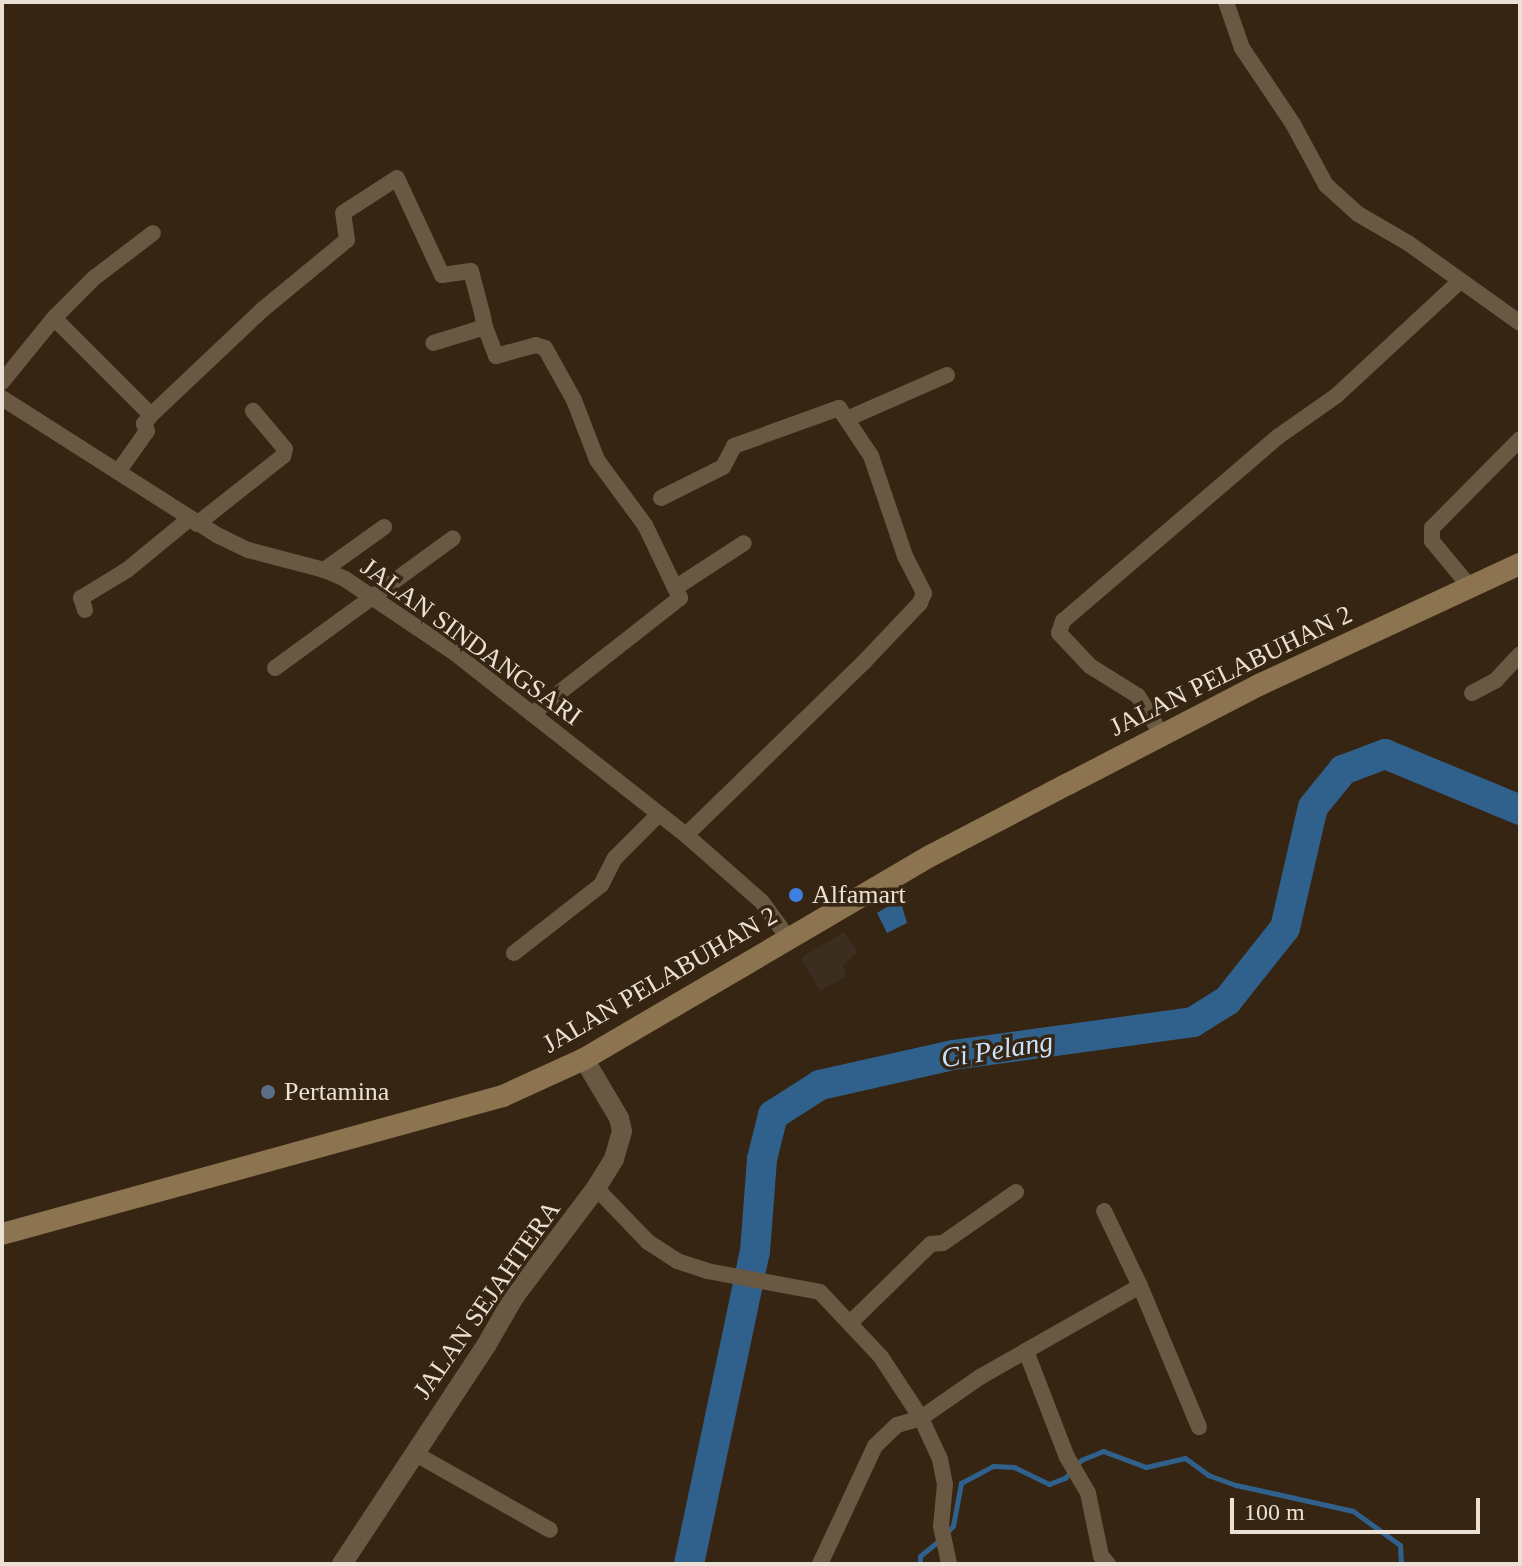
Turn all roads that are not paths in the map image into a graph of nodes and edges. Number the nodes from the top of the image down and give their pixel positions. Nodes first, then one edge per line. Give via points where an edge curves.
1 (1226, 2) edge
2 (153, 233) dead end
3 (1460, 281) junction
4 (54, 318) junction
5 (1520, 323) edge
6 (485, 327) junction
7 (433, 343) dead end
8 (947, 375) dead end
9 (2, 382) edge
10 (2, 398) edge
11 (253, 411) dead end
12 (151, 415) junction
13 (849, 418) junction
14 (1520, 439) edge
15 (118, 472) junction
16 (661, 498) dead end
17 (193, 522) junction
18 (384, 527) dead end
19 (453, 538) dead end
20 (744, 543) dead end
21 (1520, 564) edge
22 (324, 570) junction
23 (1470, 587) junction
24 (675, 588) junction
25 (373, 598) junction
26 (85, 610) dead end
27 (1520, 654) edge
28 (275, 668) dead end
29 (1472, 693) dead end
30 (532, 714) junction
31 (1162, 735) junction
32 (659, 814) junction
33 (686, 835) junction
34 (789, 939) junction
35 (514, 953) dead end
36 (584, 1059) junction
37 (596, 1188) junction
38 (1016, 1192) dead end
39 (1104, 1211) dead end
40 (2, 1234) edge
41 (1140, 1286) junction
42 (850, 1323) junction
43 (1026, 1351) junction
44 (921, 1418) junction
45 (1199, 1427) dead end
46 (414, 1453) junction
47 (550, 1530) dead end
48 (342, 1564) edge
49 (820, 1564) edge
50 (949, 1564) edge
51 (1108, 1564) edge

1 - 3 street via 1242,48 1326,185 1358,214
2 - 4 street via 94,278
3 - 5 street
3 - 31 street via 1336,396 1279,436 1063,621 1059,633 1090,666 1138,696
4 - 9 street
4 - 12 street
6 - 7 street
6 - 12 street via 471,271 442,275 397,178 343,213 347,240 336,252 262,310
6 - 24 street via 496,356 536,345 545,348 574,400 597,460 645,525
8 - 13 street
10 - 15 street, JALAN SINDANGSARI
11 - 17 street via 285,449 283,456
12 - 15 street via 144,424 147,431
13 - 16 street via 837,408 734,446 723,467
13 - 33 street via 871,456 923,599
14 - 23 street via 1432,528 1432,541
15 - 17 street, JALAN SINDANGSARI
17 - 22 street, JALAN SINDANGSARI via 248,550
17 - 26 street via 81,598
18 - 22 street
19 - 25 street
20 - 24 street
21 - 23 main road, JALAN PELABUHAN 2
22 - 25 street, JALAN SINDANGSARI
23 - 31 main road, JALAN PELABUHAN 2
24 - 30 street via 678,600
25 - 28 street
25 - 30 street, JALAN SINDANGSARI
27 - 29 street via 1496,680
30 - 32 street, JALAN SINDANGSARI
31 - 34 main road, JALAN PELABUHAN 2 via 932,855
32 - 33 street, JALAN SINDANGSARI
32 - 35 street via 615,858 601,885
33 - 34 street, JALAN SINDANGSARI via 762,902
34 - 36 main road, JALAN PELABUHAN 2
36 - 37 street, JALAN SEJAHTERA via 622,1131 614,1159
36 - 40 main road, JALAN PELABUHAN 2 via 479,1104
37 - 42 street via 648,1242 677,1261 820,1292
37 - 46 street, JALAN SEJAHTERA via 514,1297
38 - 42 street via 943,1243 931,1244
39 - 41 street
41 - 43 street
41 - 45 street
42 - 44 street via 881,1357
43 - 44 street
43 - 51 street via 1067,1457 1088,1493 1101,1556
44 - 49 street via 897,1425 875,1446
44 - 50 street via 945,1484 941,1526
46 - 47 street
46 - 48 street, JALAN SEJAHTERA

